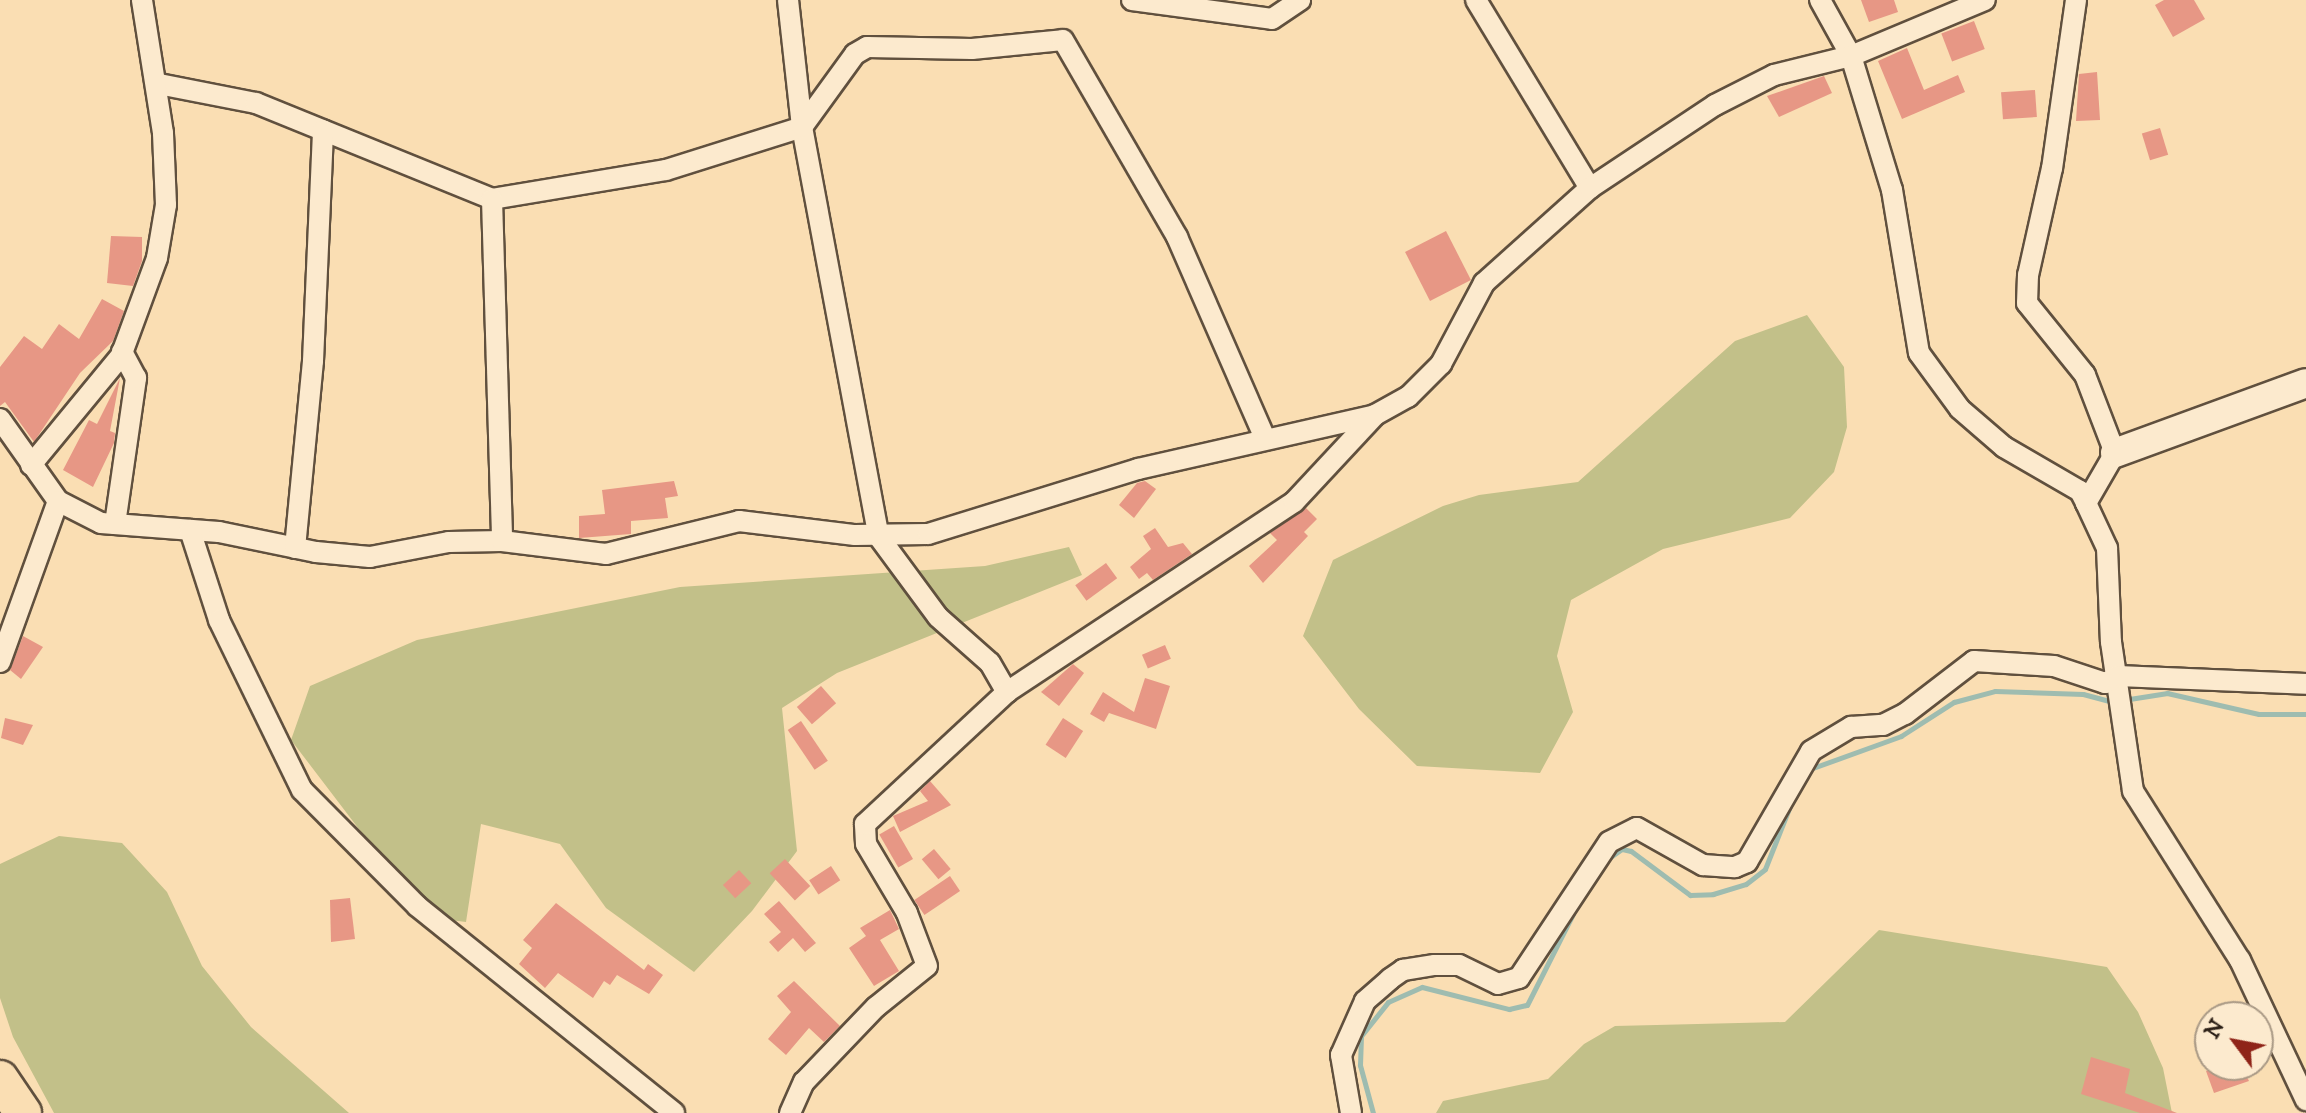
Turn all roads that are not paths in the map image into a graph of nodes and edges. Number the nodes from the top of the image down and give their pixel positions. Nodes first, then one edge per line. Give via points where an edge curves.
1 (142, 0) edge
2 (788, 0) edge
3 (1132, 0) edge
4 (1300, 0) edge
5 (1476, 0) edge
6 (1820, 0) edge
7 (1985, 0) edge
8 (2076, 0) edge
9 (1851, 56) junction
10 (159, 84) junction
11 (802, 127) junction
12 (323, 130) junction
13 (1590, 188) junction
14 (492, 199) junction
15 (122, 352) junction
16 (2306, 383) edge
17 (1375, 415) junction
18 (0, 419) edge
19 (1265, 438) junction
20 (2115, 453) junction
21 (31, 465) junction
22 (58, 501) junction
23 (2086, 503) junction
24 (115, 524) junction
25 (190, 530) junction
26 (879, 537) junction
27 (502, 541) junction
28 (295, 548) junction
29 (0, 662) edge
30 (2118, 676) junction
31 (2306, 684) edge
32 (1007, 692) junction
33 (0, 1079) edge
34 (2306, 1100) edge
35 (23, 1113) edge
36 (674, 1113) edge
37 (790, 1113) edge
38 (1351, 1113) edge

1 - 10 street
2 - 11 street
3 - 4 street via 1272,19
5 - 13 street
6 - 9 street
7 - 9 street
8 - 20 street via 2027,303 2085,375
9 - 13 street via 1774,75 1726,99
9 - 23 street via 1892,190 1919,353 1960,409 2004,447 2080,491
10 - 12 street via 256,103
10 - 15 street via 166,205 145,300
11 - 14 street via 666,170
11 - 19 street via 855,54 867,47 972,49 1063,40 1177,237
11 - 26 street
12 - 14 street
12 - 28 street via 313,361
13 - 17 street via 1484,283 1441,364 1408,397
14 - 27 street
15 - 21 street
15 - 24 street via 136,378
16 - 20 street
17 - 19 street
17 - 32 street via 1294,502
18 - 21 street
19 - 26 street via 1138,469 928,534
20 - 23 street
21 - 22 street
22 - 24 street
22 - 29 street
23 - 30 street via 2107,548
24 - 25 street
25 - 28 street
25 - 36 street via 219,620 302,790 417,906
26 - 27 street via 739,521 606,554
26 - 32 street via 938,617 990,663
27 - 28 street via 449,542 370,557
30 - 31 street
30 - 34 street via 2133,791 2240,960
30 - 38 street via 2105,683 2054,666 1974,661 1905,714 1883,725 1851,727 1811,751 1757,850 1735,867 1703,865 1637,828 1624,833 1609,842 1591,866 1519,978 1498,984 1459,965 1435,965 1403,970 1365,1001 1341,1055
32 - 37 street via 865,824 866,844 907,913 927,966 876,1007 804,1082
33 - 35 highway

